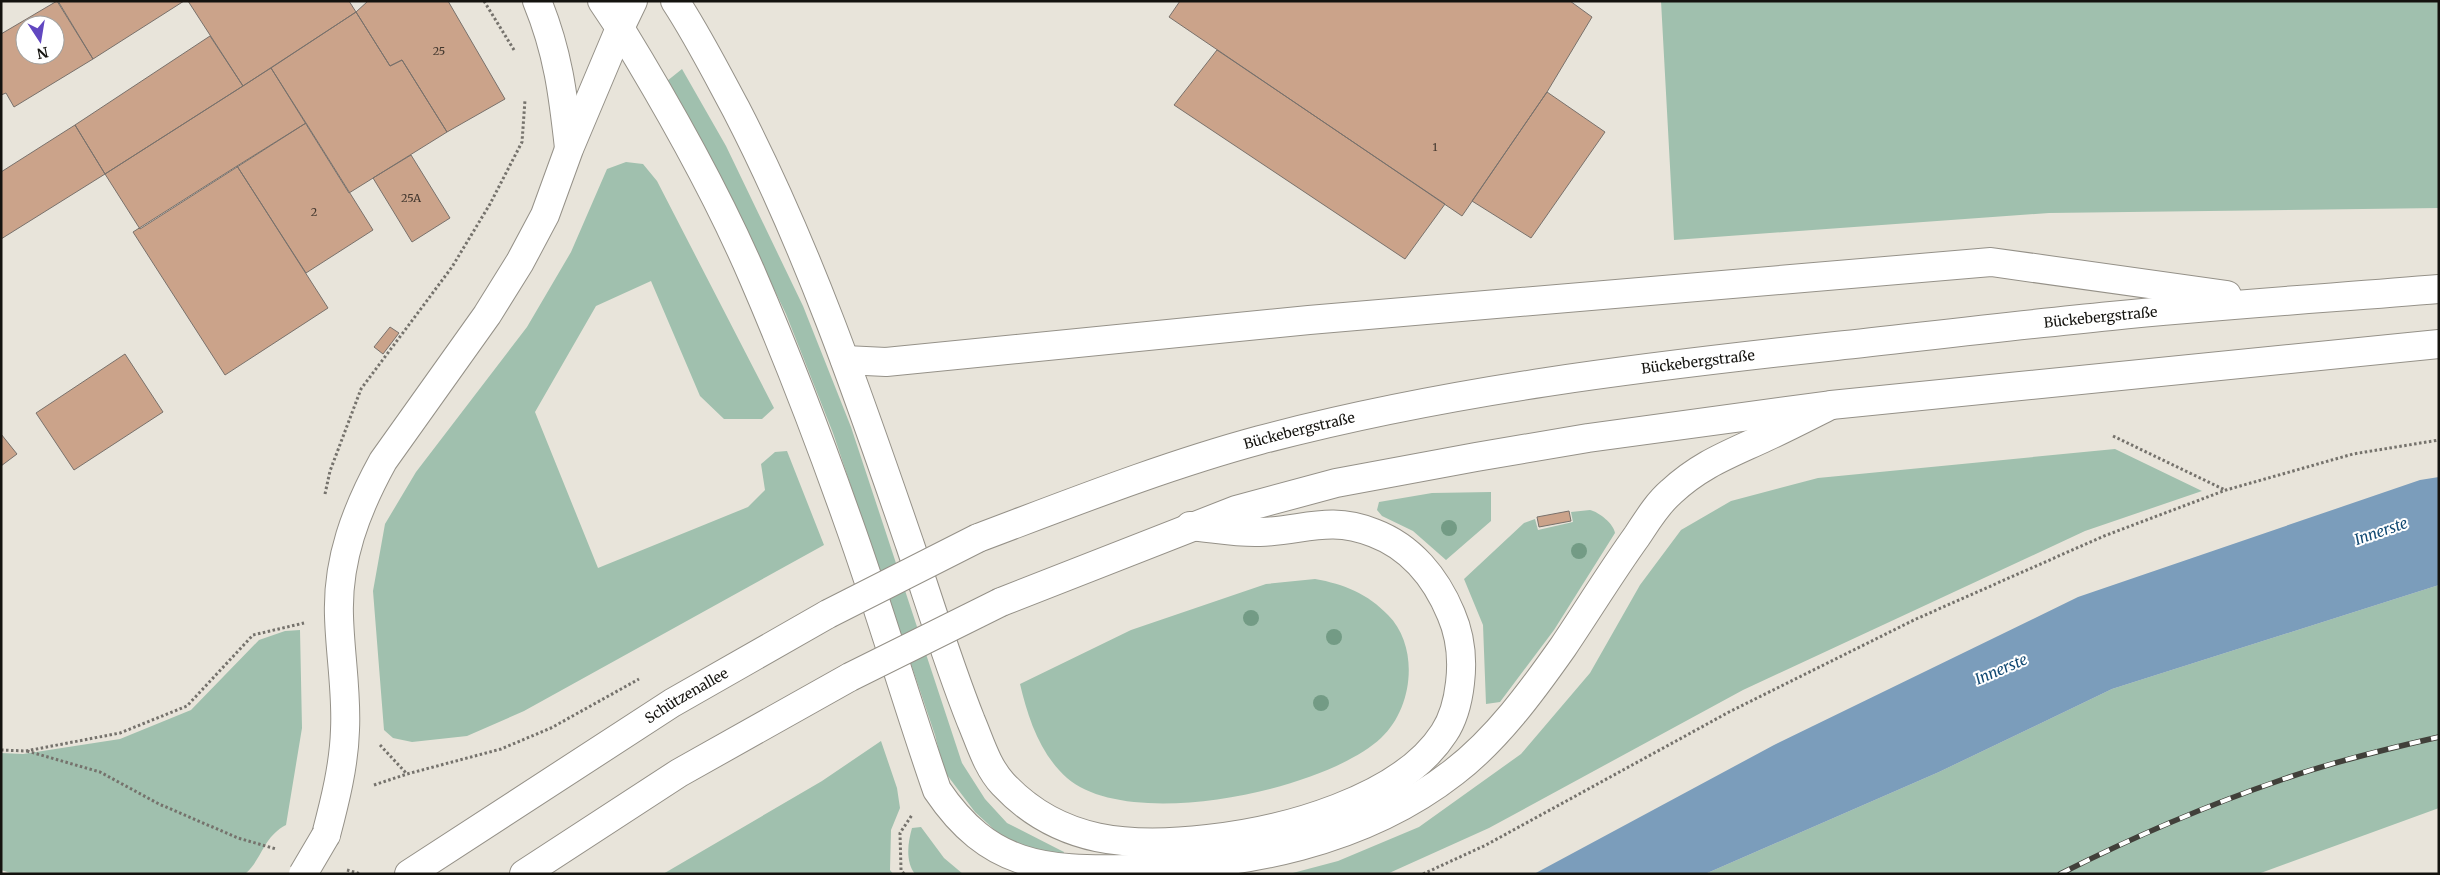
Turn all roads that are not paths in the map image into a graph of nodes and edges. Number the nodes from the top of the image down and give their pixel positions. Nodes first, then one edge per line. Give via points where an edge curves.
1 (537, 1) edge
2 (602, 1) edge
3 (633, 1) edge
4 (675, 1) edge
5 (620, 28) junction
6 (569, 150) junction
7 (2439, 290) edge
8 (2274, 302) junction
9 (2439, 344) edge
10 (845, 360) junction
11 (1830, 405) junction
12 (1190, 526) junction
13 (978, 538) joint
14 (420, 867) edge
15 (303, 874) edge
16 (524, 874) edge

1 - 6 main road via 550,33 562,83
2 - 5 main road
3 - 5 main road
4 - 10 main road via 768,170
5 - 6 main road
5 - 11 main road via 706,180 752,276 849,524 936,790 976,835 1030,863 1072,869 1103,869 1182,866 1251,858 1335,836 1421,796 1457,770 1485,743 1537,684 1667,495 1705,465
6 - 15 main road, bridge via 545,215 520,262 487,315 383,461 350,530 339,614 346,730 326,835
7 - 8 main road, Bückebergstraße
8 - 10 main road via 1991,262 1309,320 886,362
8 - 13 main road, Bückebergstraße via 1722,358 1590,374 1483,392 1258,441 1100,493
9 - 11 main road
10 - 12 main road via 982,748 999,780 1047,818 1070,831 1091,837 1137,843 1184,842 1242,834 1300,821 1366,796 1406,772 1442,737 1457,704 1461,664 1459,639 1435,583 1412,556 1376,533 1344,525 1323,523 1262,532
11 - 12 main road via 1588,438 1425,466 1336,483
12 - 16 main road, bridge via 1001,602 850,678 679,773
13 - 14 main road, Schützenallee, bridge via 828,614 672,703

